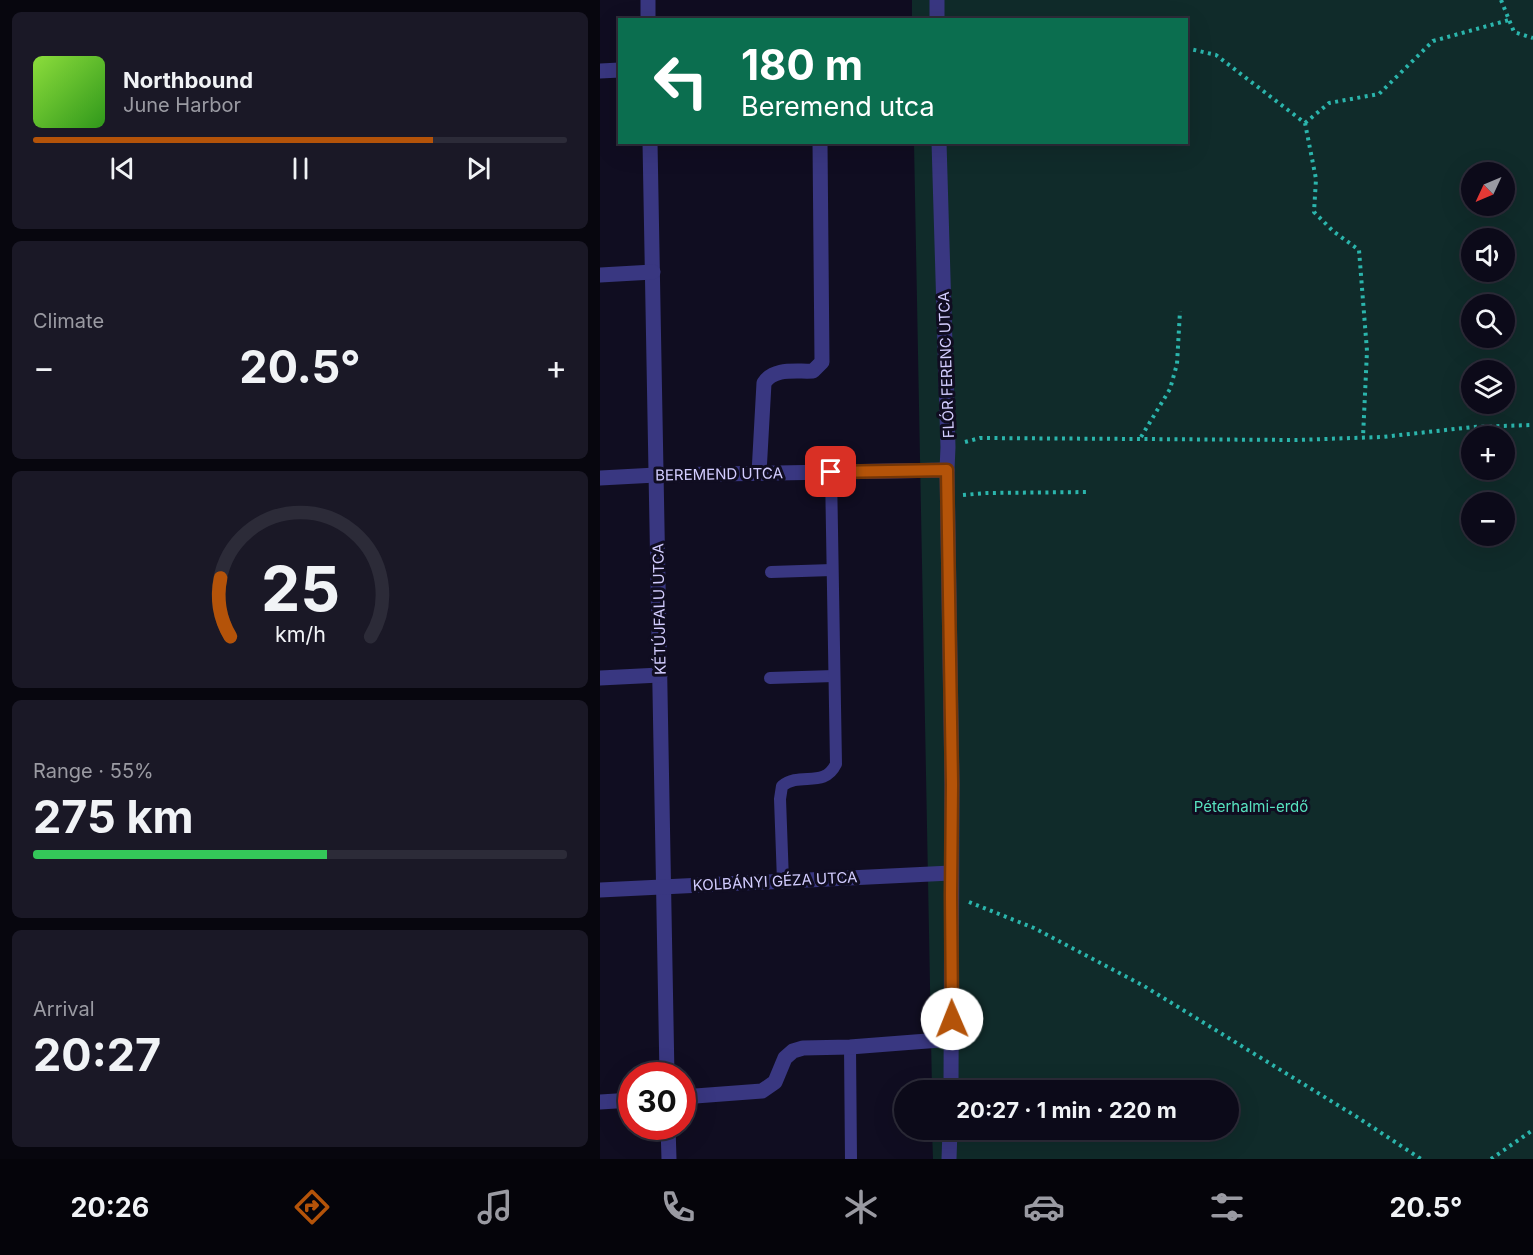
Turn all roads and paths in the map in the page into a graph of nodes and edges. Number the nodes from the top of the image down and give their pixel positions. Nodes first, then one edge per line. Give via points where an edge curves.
1 (648, 0) edge
2 (937, 0) edge
3 (1501, 0) edge
4 (648, 18) edge
5 (937, 18) edge
6 (1509, 20) junction
7 (1533, 38) edge
8 (1188, 49) edge
9 (618, 70) edge
10 (600, 71) edge
11 (1305, 123) junction
12 (650, 144) edge
13 (820, 144) edge
14 (939, 144) edge
15 (653, 272) junction
16 (600, 275) edge
17 (1180, 311) dead end
18 (1533, 425) edge
19 (1363, 437) junction
20 (1140, 438) junction
21 (948, 447) junction
22 (947, 470) junction
23 (831, 472) junction
24 (759, 473) junction
25 (656, 475) junction
26 (600, 478) edge
27 (1089, 492) dead end
28 (947, 497) junction
29 (832, 570) junction
30 (771, 572) dead end
31 (660, 675) junction
32 (834, 676) junction
33 (600, 678) edge
34 (770, 678) dead end
35 (951, 873) junction
36 (783, 880) junction
37 (664, 886) junction
38 (600, 890) edge
39 (951, 895) junction
40 (952, 1039) junction
41 (850, 1047) junction
42 (667, 1062) edge
43 (951, 1080) edge
44 (696, 1096) edge
45 (618, 1101) edge
46 (600, 1102) edge
47 (1533, 1130) edge
48 (668, 1140) edge
49 (950, 1140) edge
50 (669, 1159) edge
51 (851, 1159) edge
52 (950, 1159) edge
53 (1421, 1159) edge
54 (1491, 1159) edge

1 - 4 street
2 - 5 street
3 - 6 path
6 - 7 path via 1514,32
6 - 11 path via 1433,41 1379,94 1329,103
8 - 11 path via 1216,56
9 - 10 street
11 - 19 path via 1316,179 1314,212 1359,250 1367,351
12 - 15 street, KÉTÚJFALU UTCA
13 - 24 street via 822,362 813,371 775,372 764,383
14 - 21 street, FLÓR FERENC UTCA
15 - 16 street
15 - 25 street, KÉTÚJFALU UTCA
17 - 20 path via 1177,364 1170,389
18 - 19 path
19 - 20 path
20 - 21 path via 980,438
21 - 22 street, FLÓR FERENC UTCA
22 - 23 street, BEREMEND UTCA
22 - 28 street, FLÓR FERENC UTCA
23 - 24 street, BEREMEND UTCA
23 - 29 lane
24 - 25 street, BEREMEND UTCA
25 - 26 street, BEREMEND UTCA
25 - 31 street, KÉTÚJFALU UTCA
27 - 28 path
28 - 35 street, FLÓR FERENC UTCA
29 - 30 lane
29 - 32 lane
31 - 33 street
31 - 37 street, KÉTÚJFALU UTCA
32 - 34 lane
32 - 36 lane via 836,764 832,772 821,778 782,786
35 - 36 street, KOLBÁNYI GÉZA UTCA
35 - 39 street, FLÓR FERENC UTCA
36 - 37 street, KOLBÁNYI GÉZA UTCA
37 - 38 street, KOLBÁNYI GÉZA UTCA
37 - 42 street, KÉTÚJFALU UTCA
39 - 40 street, FLÓR FERENC UTCA
39 - 53 path via 1034,928 1144,986
40 - 41 street
40 - 43 street, FLÓR FERENC UTCA
41 - 44 street via 803,1047 793,1051 785,1058 775,1082 762,1092
41 - 51 lane
45 - 46 street
47 - 54 path
48 - 50 street
49 - 52 street

